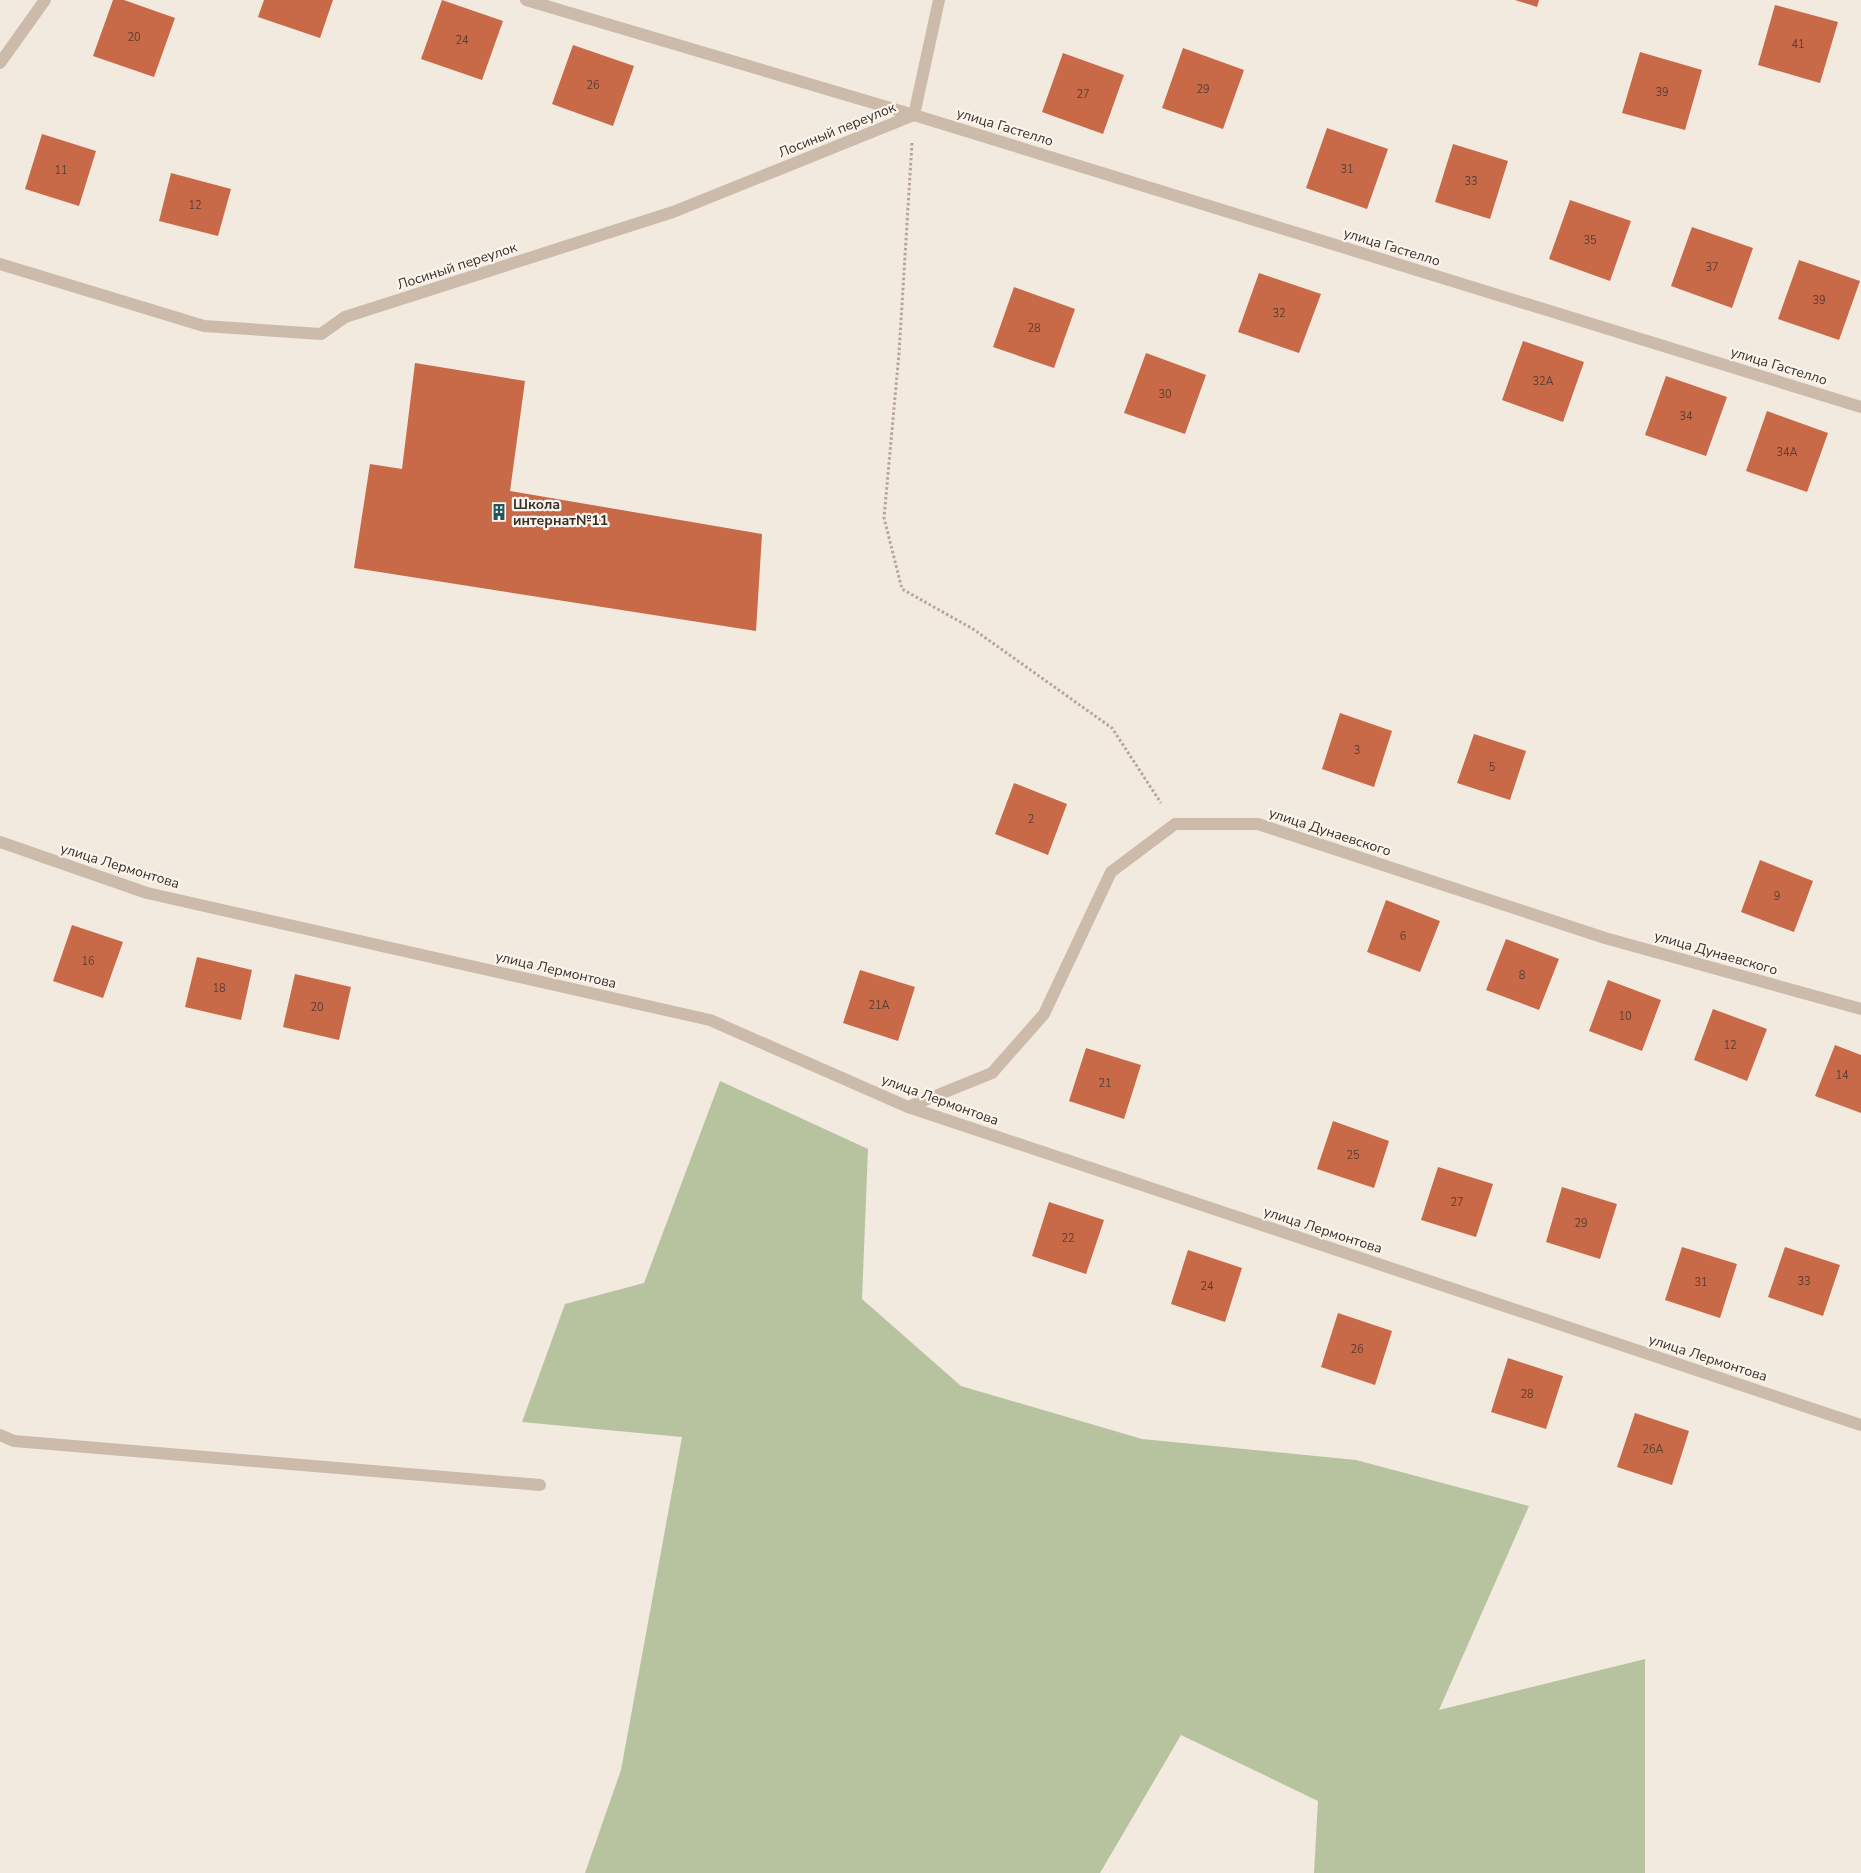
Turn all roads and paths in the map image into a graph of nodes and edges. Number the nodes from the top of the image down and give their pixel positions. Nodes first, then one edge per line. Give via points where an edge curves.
1 (45, 0) edge
2 (526, 0) edge
3 (939, 0) edge
4 (0, 63) edge
5 (914, 115) junction
6 (0, 264) edge
7 (1861, 407) edge
8 (1175, 824) junction
9 (0, 842) edge
10 (1861, 1009) edge
11 (908, 1107) junction
12 (1861, 1425) edge
13 (0, 1435) edge
14 (540, 1485) dead end

1 - 4 street
2 - 5 street, улица Гастелло
3 - 5 street
5 - 6 street, Лосиный переулок via 673,212 345,317 321,334 204,326
5 - 7 street, улица Гастелло
5 - 8 path via 900,353 884,518 902,589 973,629 1112,728
8 - 10 street, улица Дунаевского via 1258,824 1604,938
8 - 11 street via 1111,872 1044,1014 992,1073
9 - 11 street, улица Лермонтова via 147,893 710,1020
11 - 12 street, улица Лермонтова
13 - 14 street via 14,1441

